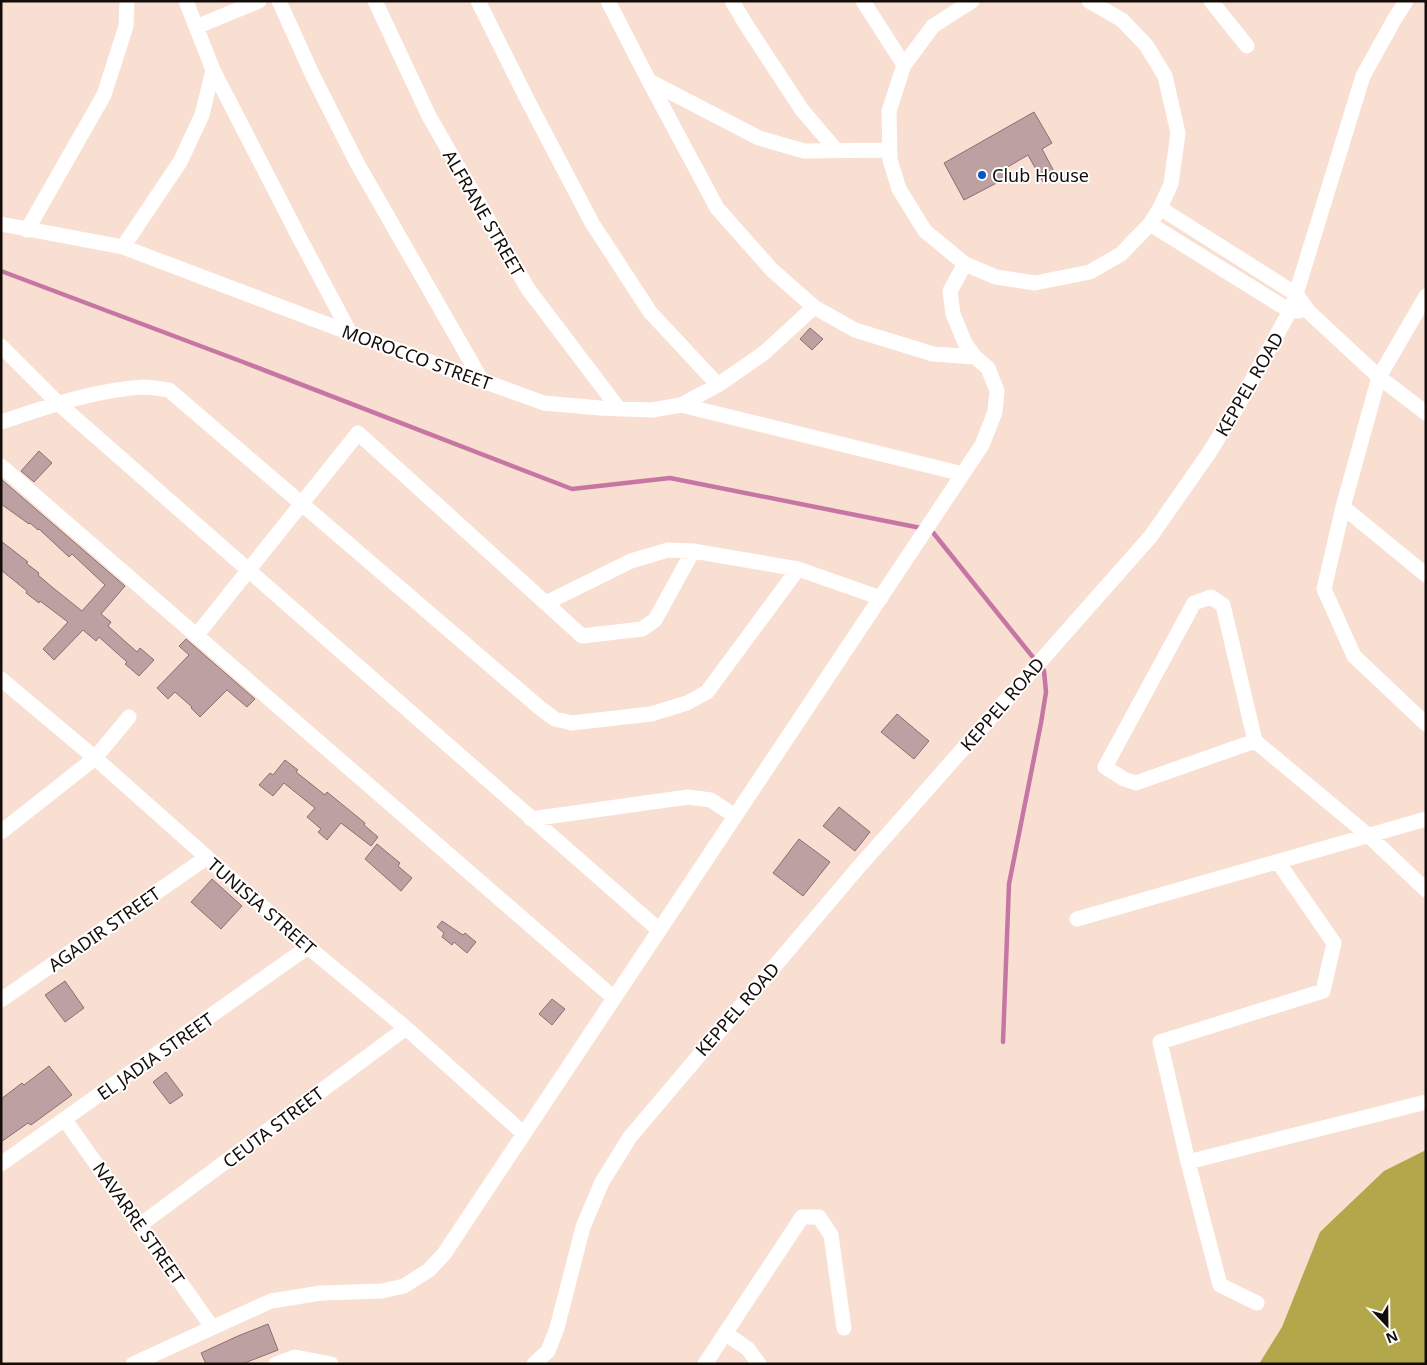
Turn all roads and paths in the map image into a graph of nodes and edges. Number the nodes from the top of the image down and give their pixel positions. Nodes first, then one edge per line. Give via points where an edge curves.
1 (127, 1) edge
2 (186, 1) edge
3 (259, 1) edge
4 (279, 1) edge
5 (375, 1) edge
6 (478, 1) edge
7 (608, 1) edge
8 (732, 1) edge
9 (863, 1) edge
10 (972, 1) edge
11 (1089, 1) edge
12 (1211, 1) edge
13 (1406, 1) edge
14 (196, 27) junction
15 (1247, 46) dead end
16 (904, 65) junction
17 (214, 70) junction
18 (649, 81) junction
19 (890, 150) junction
20 (837, 151) junction
21 (1160, 208) junction
22 (1, 224) edge
23 (1150, 224) junction
24 (27, 230) junction
25 (1207, 238) junction
26 (123, 247) junction
27 (1197, 253) junction
28 (965, 264) junction
29 (1296, 294) junction
30 (1426, 296) edge
31 (814, 307) junction
32 (1290, 311) junction
33 (1309, 312) junction
34 (350, 333) junction
35 (1, 346) edge
36 (975, 357) junction
37 (1379, 377) junction
38 (482, 381) junction
39 (718, 385) junction
40 (59, 404) junction
41 (681, 404) junction
42 (619, 409) junction
43 (1426, 413) edge
44 (1, 422) edge
45 (1, 466) edge
46 (963, 474) junction
47 (302, 505) junction
48 (1343, 507) junction
49 (693, 551) junction
50 (798, 569) junction
51 (249, 571) junction
52 (1426, 575) edge
53 (881, 598) junction
54 (546, 603) junction
55 (196, 636) junction
56 (1, 679) edge
57 (129, 717) dead end
58 (1426, 724) edge
59 (1255, 741) junction
60 (95, 758) junction
61 (735, 816) junction
62 (531, 818) junction
63 (1426, 819) edge
64 (1, 832) edge
65 (1368, 836) junction
66 (206, 858) junction
67 (1278, 862) junction
68 (1426, 890) edge
69 (1077, 918) dead end
70 (659, 930) junction
71 (308, 947) junction
72 (614, 998) junction
73 (1, 1000) edge
74 (406, 1028) junction
75 (1426, 1102) edge
76 (65, 1120) junction
77 (524, 1134) junction
78 (1188, 1162) junction
79 (1, 1164) edge
80 (140, 1225) junction
81 (1256, 1303) dead end
82 (212, 1327) junction
83 (844, 1328) dead end
84 (726, 1333) junction
85 (133, 1364) edge
86 (276, 1364) edge
87 (331, 1364) edge
88 (534, 1364) edge
89 (705, 1364) edge
90 (759, 1364) edge

1 - 24 street via 126,26 104,95
2 - 14 street
3 - 14 street
4 - 38 street via 357,163
5 - 42 street, ALFRANE STREET via 429,116 528,289
6 - 39 street via 592,223 650,312
7 - 18 street
8 - 20 street via 802,110
9 - 16 street
10 - 16 street via 933,26
11 - 21 street via 1122,20 1146,45 1165,76 1178,133 1171,184
12 - 15 street
13 - 29 street, KEPPEL ROAD via 1364,76
14 - 17 street
16 - 19 street via 889,111
17 - 26 street via 202,115 180,162
17 - 34 street
18 - 20 street via 759,138 804,151
18 - 31 street via 717,208 772,270
19 - 20 street
19 - 28 street via 899,189 925,232
21 - 23 street
21 - 25 street
22 - 24 street, MOROCCO STREET
23 - 27 street
23 - 28 street via 1121,254 1090,272 1035,283 996,277
24 - 26 street, MOROCCO STREET
25 - 27 street
25 - 29 street
26 - 34 street, MOROCCO STREET
27 - 32 street
28 - 36 street via 950,291 953,314 965,343
29 - 32 street, KEPPEL ROAD
29 - 33 street
30 - 37 street
31 - 36 street via 854,330 933,354
31 - 39 street, MOROCCO STREET via 764,353
32 - 33 street
32 - 88 street, KEPPEL ROAD via 1204,461 1151,536 850,877 630,1137 602,1182 583,1227 557,1328 548,1351
33 - 37 street
34 - 38 street, MOROCCO STREET
35 - 40 street
36 - 46 street via 988,368 997,391 996,405 982,445
37 - 43 street
37 - 48 street
38 - 42 street, MOROCCO STREET via 544,402
39 - 41 street, MOROCCO STREET
40 - 44 street
40 - 47 street via 102,392 144,387 170,390
40 - 51 street
41 - 42 street, MOROCCO STREET via 652,410
41 - 46 street
45 - 55 street
46 - 53 street
47 - 50 street via 540,708 555,719 572,723 651,714 687,703 707,692
47 - 51 street
47 - 54 street via 358,434
48 - 52 street
48 - 58 street via 1324,589 1354,656
49 - 50 street
49 - 54 street via 668,550 631,561
49 - 54 street via 656,620 642,629 582,636
50 - 53 street
51 - 55 street
51 - 62 street
53 - 61 street
55 - 72 street
56 - 60 street, TUNISIA STREET
57 - 60 street
59 - 59 street via 1223,604 1211,597 1194,603 1105,767 1136,783
59 - 65 street
60 - 64 street
60 - 66 street, TUNISIA STREET
61 - 62 street via 711,800 688,797
61 - 70 street
62 - 70 street
63 - 65 street
65 - 67 street
65 - 68 street
66 - 71 street, TUNISIA STREET
66 - 73 street, AGADIR STREET
67 - 69 street
67 - 78 street via 1334,943 1323,991 1160,1042
70 - 72 street
71 - 74 street, TUNISIA STREET
71 - 76 street, EL JADIA STREET
72 - 77 street
74 - 77 street, TUNISIA STREET
74 - 80 street, CEUTA STREET
75 - 78 street
76 - 79 street, EL JADIA STREET
76 - 80 street, NAVARRE STREET
77 - 82 street via 444,1254 429,1270 404,1286 382,1292 321,1293 271,1301
78 - 81 street via 1220,1285
80 - 82 street, NAVARRE STREET
82 - 85 street
83 - 84 street via 831,1235 819,1217 802,1218
84 - 89 street
84 - 90 street via 748,1349
86 - 87 street via 295,1357

